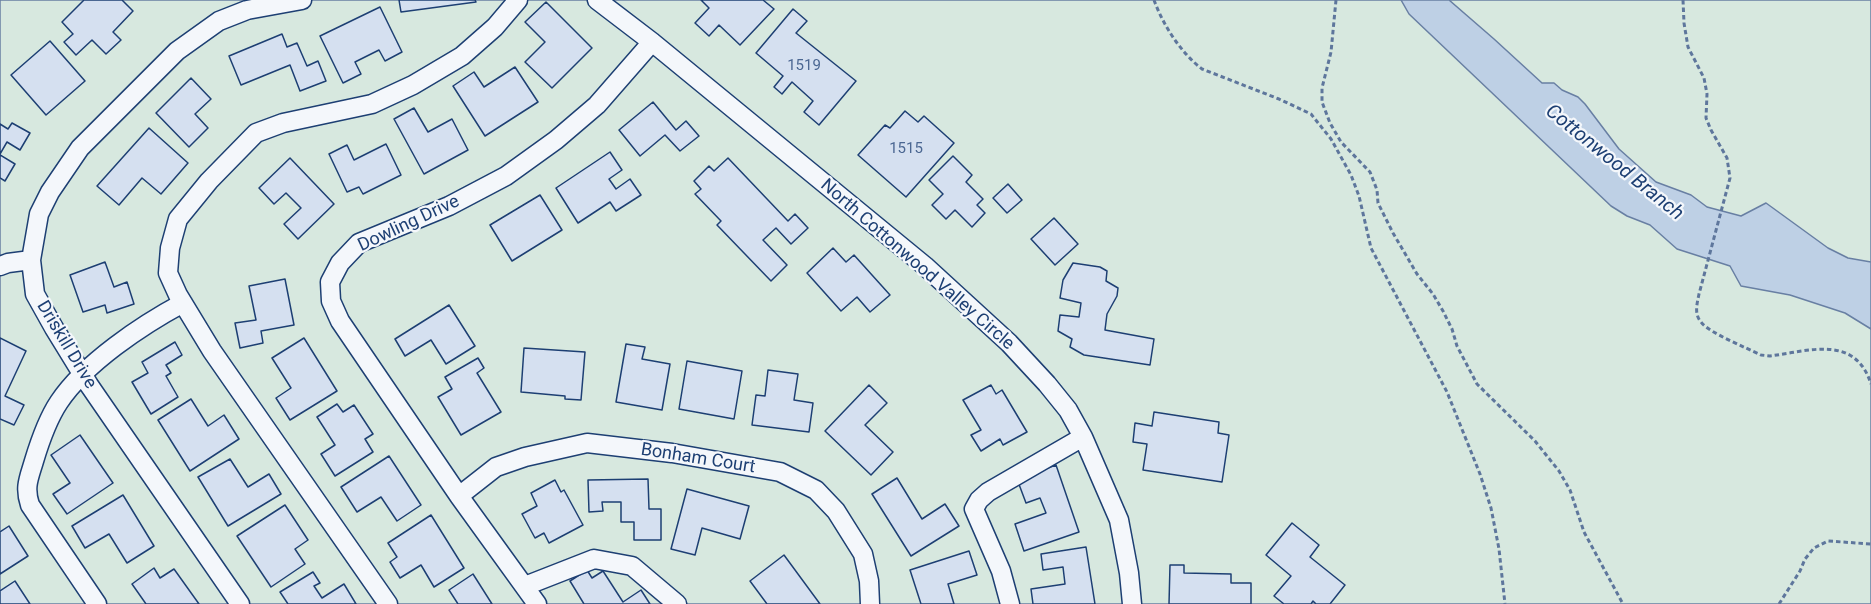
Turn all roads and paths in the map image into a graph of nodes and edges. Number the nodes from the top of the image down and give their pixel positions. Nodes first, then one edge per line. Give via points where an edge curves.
1 (302, 0) edge
2 (518, 0) edge
3 (597, 0) edge
4 (1154, 0) edge
5 (1336, 0) edge
6 (1683, 0) edge
7 (652, 42) junction
8 (31, 260) junction
9 (0, 267) edge
10 (183, 303) junction
11 (83, 376) junction
12 (1871, 384) edge
13 (1083, 437) junction
14 (459, 496) junction
15 (1871, 544) edge
16 (525, 586) junction
17 (97, 604) edge
18 (240, 604) edge
19 (388, 604) edge
20 (537, 604) edge
21 (677, 604) edge
22 (870, 604) edge
23 (1010, 604) edge
24 (1132, 604) edge
25 (1505, 604) edge
26 (1623, 604) edge
27 (1779, 604) edge

1 - 8 street, Driskill Drive via 247,10 219,21 177,51 80,148 39,214
2 - 10 street via 462,56 413,86 372,104 283,123 256,133 178,219 168,273
3 - 7 street, North Cottonwood Valley Circle
4 - 25 path via 1193,63 1311,114 1331,139 1359,196 1371,248 1447,392 1480,474 1500,549
5 - 26 path via 1322,88 1322,102 1330,123 1341,142 1370,172 1388,223 1443,311 1478,384 1559,471 1584,532
6 - 12 path via 1688,47 1704,78 1706,118 1727,158 1730,178 1699,294 1696,310 1700,322 1761,355 1835,349 1850,354 1862,364
7 - 13 street, North Cottonwood Valley Circle via 925,266 1009,343 1047,384
7 - 14 street, Dowling Drive via 597,105 556,140 506,176 449,206 359,243 340,263 330,282 331,301 340,321
8 - 9 street
8 - 11 street, Driskill Drive via 35,294
10 - 11 street via 150,321
10 - 19 street via 212,351
11 - 17 street via 58,404 42,436 26,492 30,505
11 - 18 street, Driskill Drive
13 - 23 street via 988,492 974,509 1001,571
13 - 24 street, North Cottonwood Valley Circle via 1119,520
14 - 16 street, Dowling Drive
14 - 22 street, Bonham Court via 496,467 587,443 780,472 816,490 836,511 863,554
15 - 27 path via 1828,541 1814,548
16 - 20 street, Dowling Drive
16 - 21 street via 594,559 632,566

